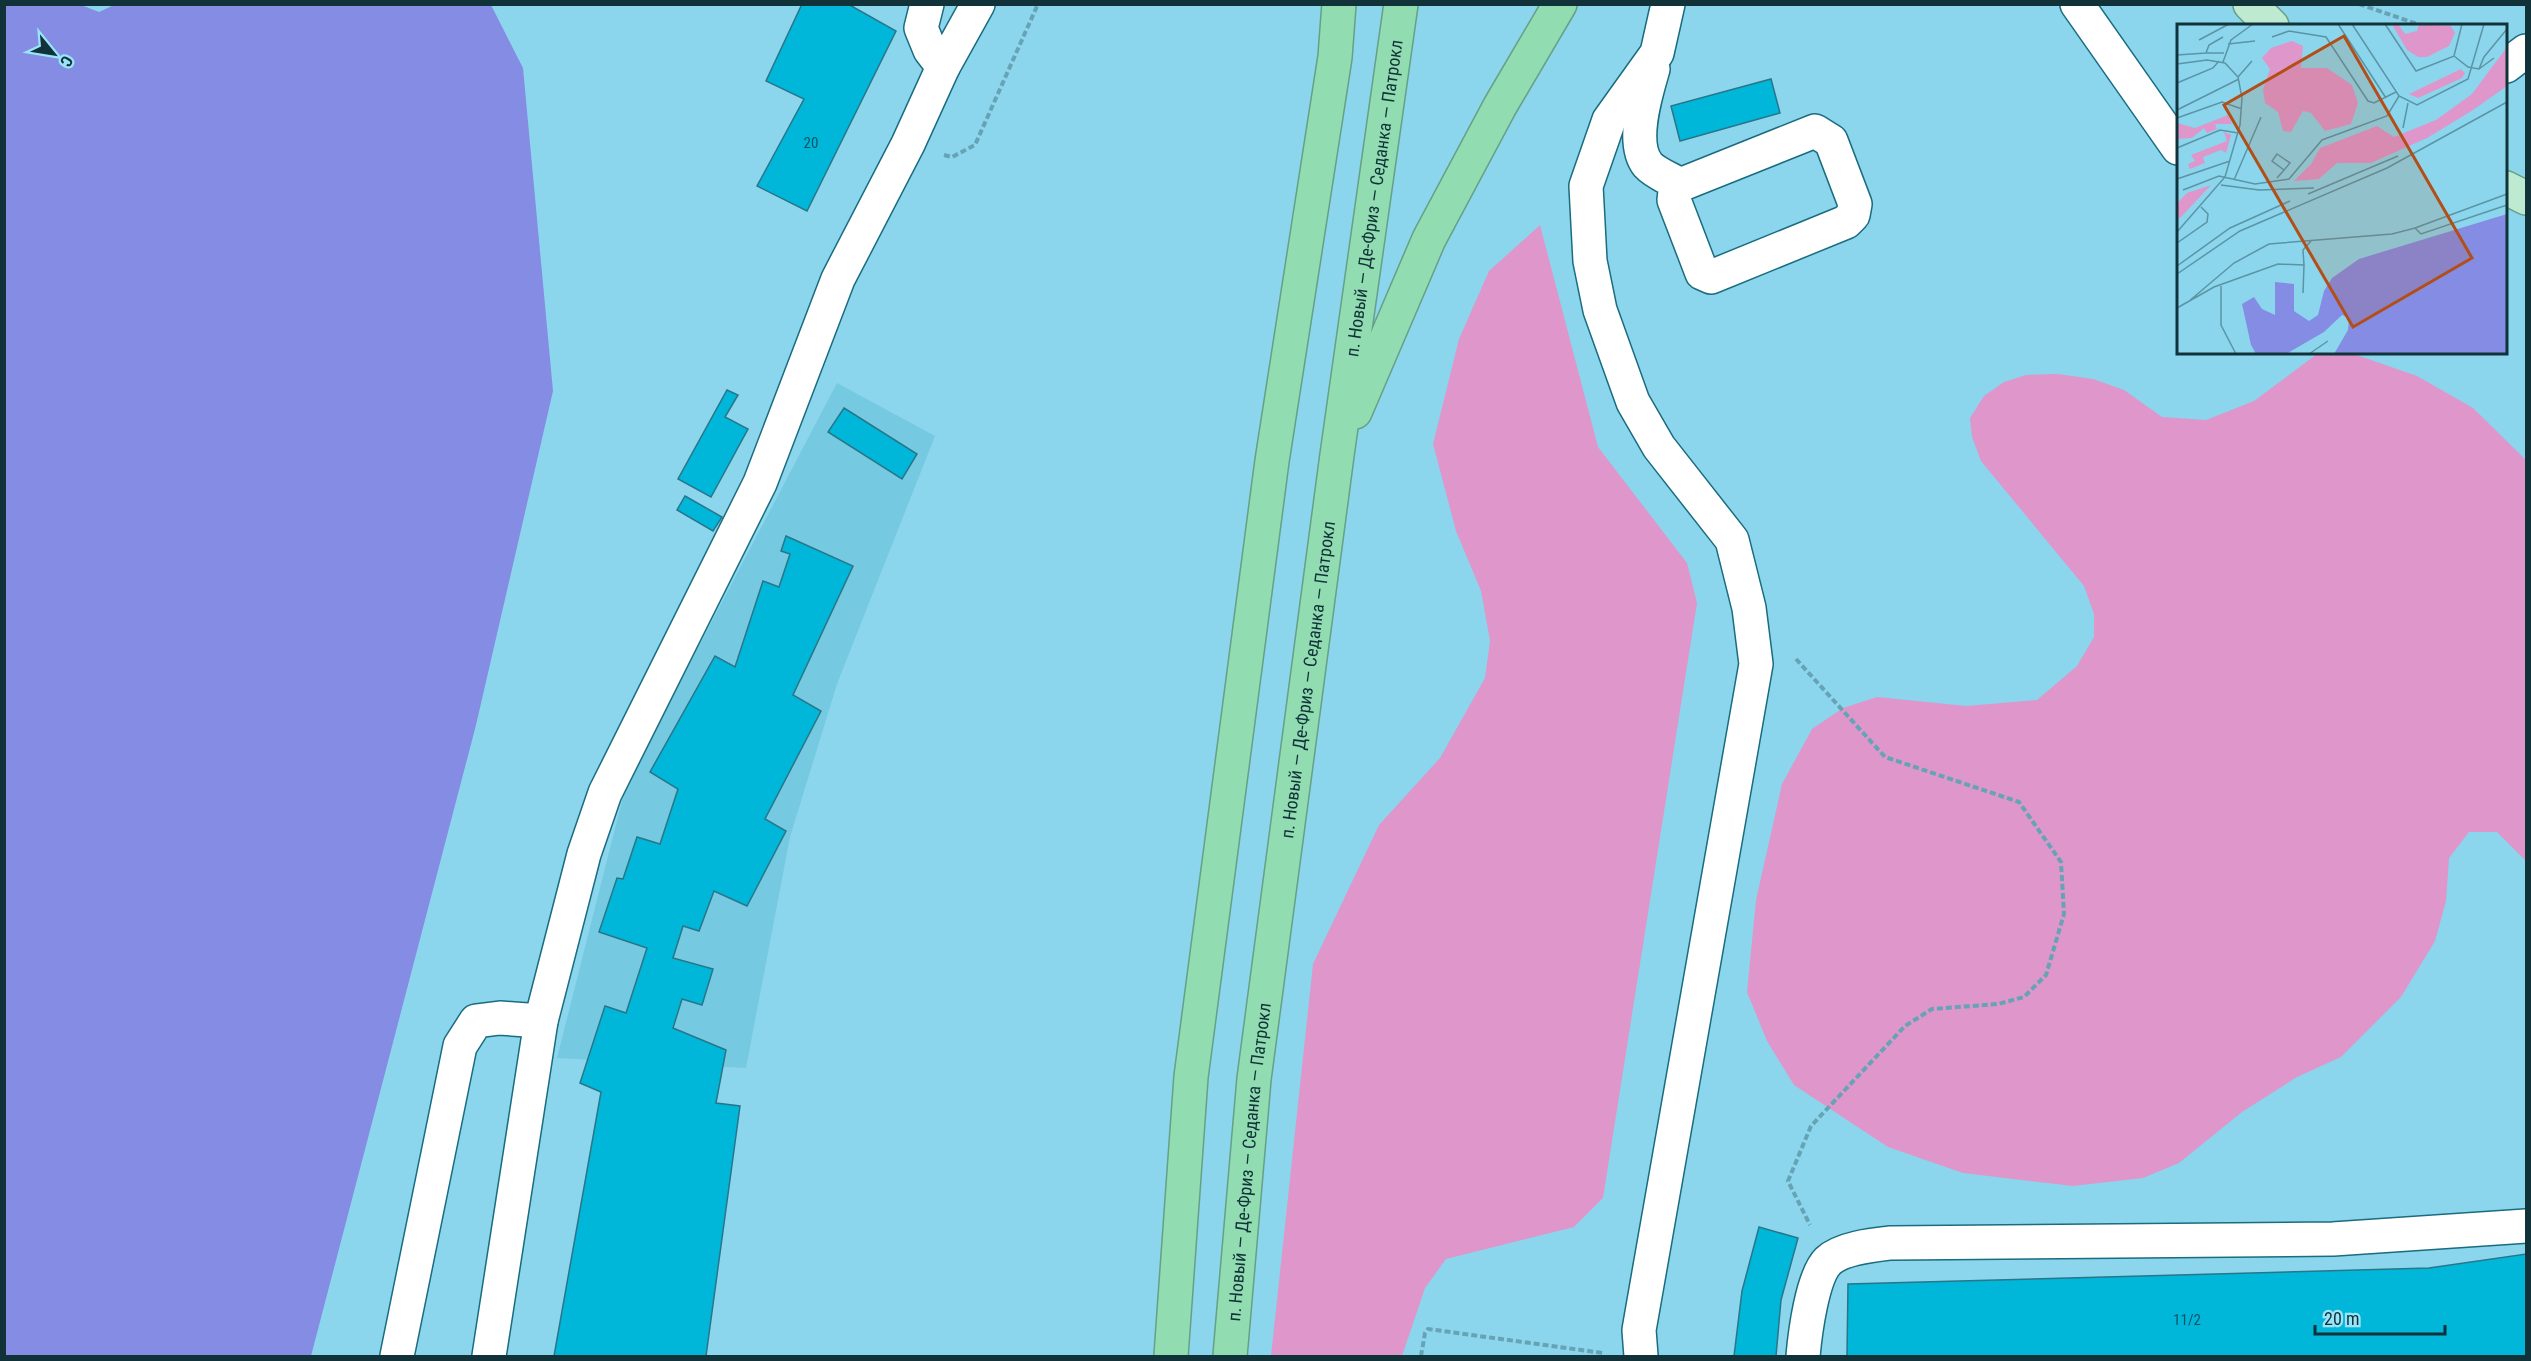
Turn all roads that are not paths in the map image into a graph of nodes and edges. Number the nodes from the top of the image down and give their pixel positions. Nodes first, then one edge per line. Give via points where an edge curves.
1 (927, 4) edge
2 (978, 4) edge
3 (1339, 4) edge
4 (1401, 4) edge
5 (1560, 4) edge
6 (1668, 4) edge
7 (2077, 4) edge
8 (2250, 4) edge
9 (2270, 24) edge
10 (2526, 51) edge
11 (1658, 53) junction
12 (2507, 65) edge
13 (943, 67) junction
14 (2177, 147) edge
15 (1680, 185) junction
16 (2507, 189) edge
17 (2526, 198) edge
18 (1337, 455) junction
19 (541, 1021) junction
20 (2526, 1226) edge
21 (397, 1356) edge
22 (489, 1356) edge
23 (1171, 1356) edge
24 (1230, 1356) edge
25 (1641, 1356) edge
26 (1803, 1356) edge

1 - 13 lane via 921,28
2 - 13 lane
3 - 23 highway via 1335,57 1272,461 1191,1077
4 - 18 highway, п. Новый — Де-Фриз — Седанка — Патрокл
5 - 18 highway via 1429,239
6 - 11 lane
7 - 14 lane
8 - 9 main road
10 - 12 lane
11 - 15 lane via 1645,95 1639,138 1648,165
11 - 25 lane via 1609,120 1586,186 1590,261 1600,310 1633,402 1659,447 1732,540 1749,608 1756,664 1639,1330
13 - 19 lane via 838,279 760,483 729,550 605,793 584,854
15 - 15 lane via 1815,130 1831,141 1855,204 1854,215 1846,222 1711,277 1702,273 1674,200
16 - 17 main road
18 - 24 highway, п. Новый — Де-Фриз — Седанка — Патрокл via 1254,1079
19 - 21 lane via 476,1021 460,1046
19 - 22 lane
20 - 26 lane via 2333,1239 1891,1243 1856,1248 1828,1261 1815,1287

